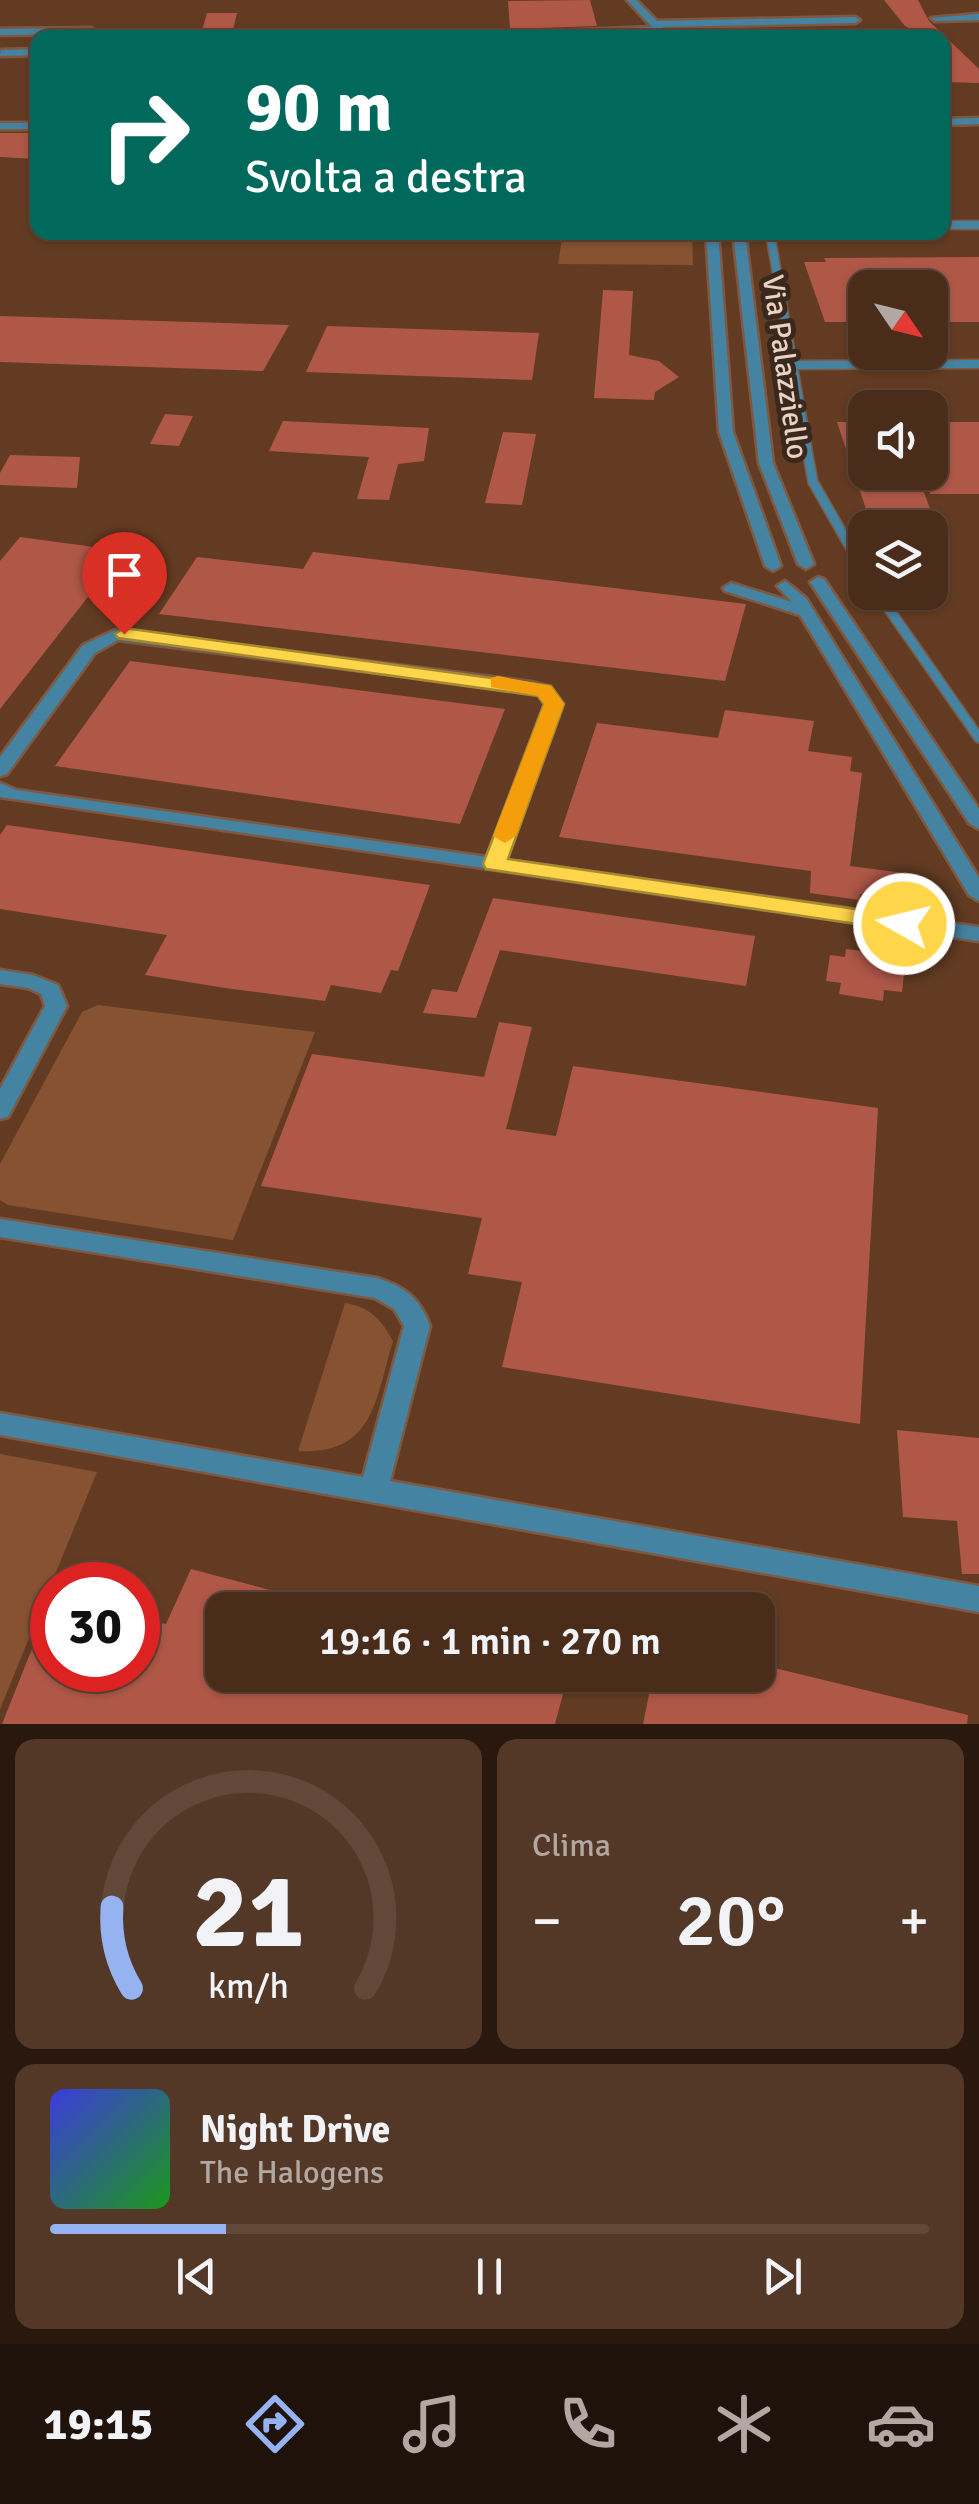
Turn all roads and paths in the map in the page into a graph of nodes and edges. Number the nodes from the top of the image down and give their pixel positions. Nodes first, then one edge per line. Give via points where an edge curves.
1 (631, 0) edge
2 (979, 16) edge
3 (935, 18) dead end
4 (855, 20) dead end
5 (660, 30) edge
6 (0, 32) edge
7 (30, 32) edge
8 (30, 52) edge
9 (1, 53) edge
10 (950, 122) edge
11 (979, 122) edge
12 (0, 126) edge
13 (30, 126) edge
14 (950, 225) edge
15 (979, 225) edge
16 (713, 240) edge
17 (740, 240) edge
18 (770, 240) edge
19 (979, 364) edge
20 (790, 365) junction
21 (848, 544) edge
22 (806, 564) junction
23 (775, 577) junction
24 (818, 582) junction
25 (731, 588) dead end
26 (890, 610) edge
27 (807, 612) junction
28 (979, 738) edge
29 (0, 770) edge
30 (0, 789) edge
31 (979, 823) edge
32 (494, 864) junction
33 (979, 896) edge
34 (979, 934) edge
35 (0, 977) edge
36 (0, 1111) edge
37 (0, 1228) edge
38 (0, 1424) edge
39 (373, 1490) junction
40 (979, 1599) edge

1 - 5 street
2 - 3 street
4 - 5 street
6 - 7 street
8 - 9 street
10 - 11 street
12 - 13 street
14 - 15 lane
16 - 23 street, Via Palazziello via 726,432
17 - 22 street, Via Palazziello via 766,463
18 - 20 lane
19 - 20 lane
20 - 21 lane via 813,482
22 - 23 street
22 - 24 street, Via Palazziello via 820,574
23 - 24 street via 804,588
23 - 27 street, Via Palazziello
24 - 31 street
25 - 27 street
26 - 28 lane
27 - 33 street, Via Palazziello
29 - 32 street via 90,648 115,636 531,686 554,704
30 - 32 street
32 - 34 street
35 - 36 street via 50,990 56,1006
37 - 39 street via 399,1296 418,1326
38 - 39 street
39 - 40 street

